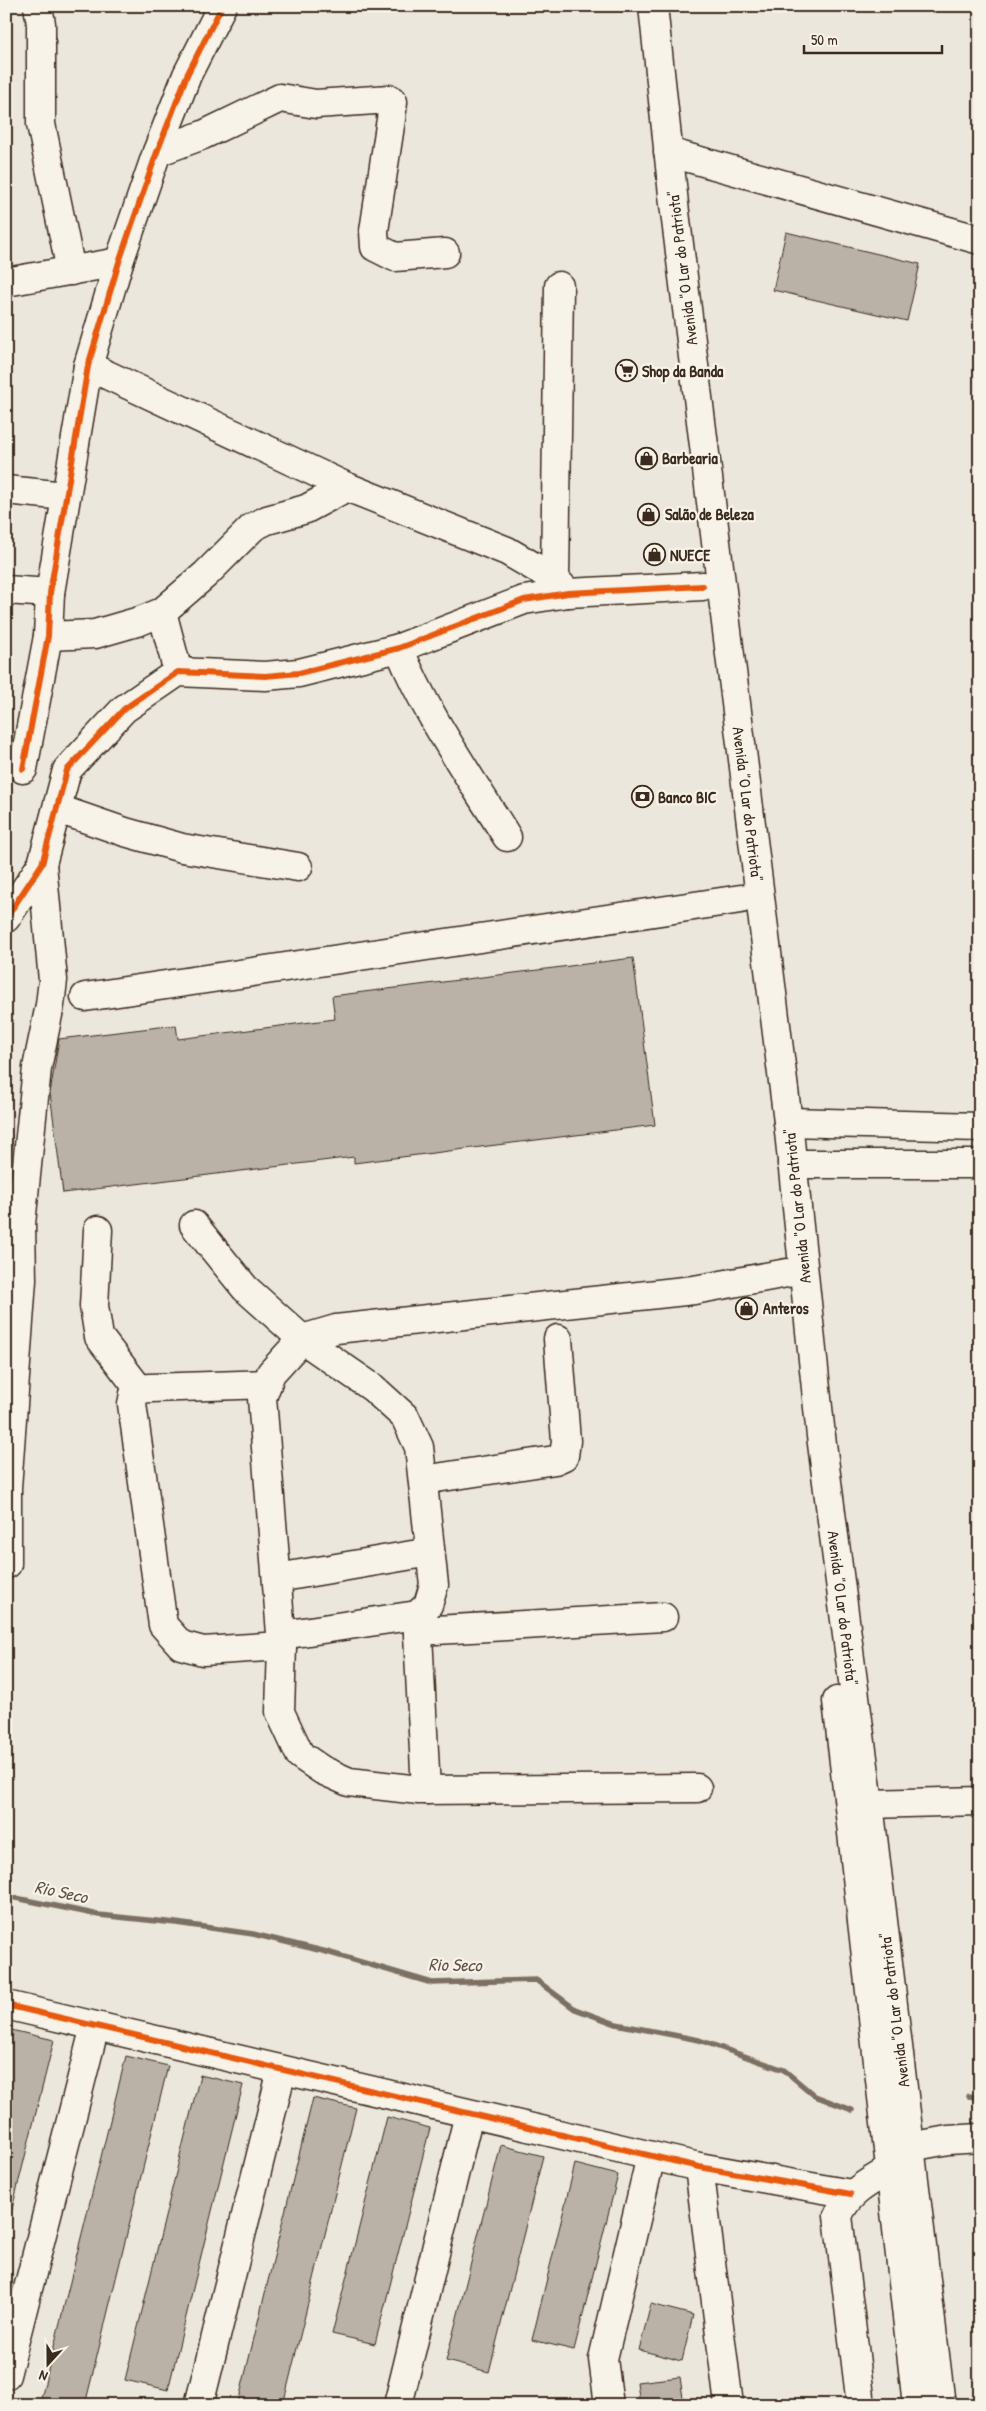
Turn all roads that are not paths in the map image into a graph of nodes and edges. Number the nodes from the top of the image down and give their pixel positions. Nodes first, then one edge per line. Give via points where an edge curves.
1 (38, 6) edge
2 (222, 6) edge
3 (636, 6) edge
4 (653, 6) edge
5 (156, 152) junction
6 (668, 152) junction
7 (980, 240) edge
8 (445, 253) dead end
9 (119, 262) junction
10 (71, 271) junction
11 (6, 282) edge
12 (559, 286) dead end
13 (88, 366) junction
14 (347, 487) junction
15 (6, 490) edge
16 (65, 496) junction
17 (562, 586) junction
18 (703, 586) junction
19 (6, 590) edge
20 (50, 593) junction
21 (162, 612) junction
22 (48, 636) junction
23 (399, 648) junction
24 (178, 672) junction
25 (15, 769) edge
26 (67, 770) junction
27 (58, 809) junction
28 (508, 837) dead end
29 (42, 864) junction
30 (298, 867) dead end
31 (741, 899) junction
32 (6, 918) edge
33 (86, 997) dead end
34 (788, 1122) junction
35 (980, 1127) edge
36 (792, 1164) junction
37 (980, 1164) edge
38 (194, 1225) dead end
39 (98, 1230) dead end
40 (787, 1273) junction
41 (302, 1339) junction
42 (558, 1339) dead end
43 (267, 1384) junction
44 (139, 1389) junction
45 (423, 1480) junction
46 (430, 1552) junction
47 (7, 1564) edge
48 (276, 1578) junction
49 (662, 1617) dead end
50 (417, 1623) junction
51 (282, 1640) junction
52 (697, 1788) dead end
53 (426, 1790) junction
54 (980, 1801) edge
55 (869, 1804) junction
56 (6, 2005) edge
57 (95, 2026) junction
58 (282, 2070) junction
59 (891, 2083) junction
60 (469, 2114) junction
61 (901, 2136) junction
62 (980, 2138) edge
63 (651, 2156) junction
64 (699, 2167) junction
65 (889, 2170) junction
66 (851, 2194) junction
67 (6, 2375) edge
68 (199, 2405) edge
69 (398, 2405) edge
70 (609, 2405) edge
71 (729, 2405) edge
72 (861, 2405) edge
73 (917, 2405) edge
74 (941, 2405) edge

1 - 10 street via 41,24 41,124
2 - 5 street via 186,75
3 - 18 street, Avenida "O Lar do Patriota" via 655,207
4 - 6 street, Avenida "O Lar do Patriota"
5 - 8 street via 203,135 280,98 316,104 390,99 393,102 374,231 375,247 395,257
5 - 9 street
6 - 7 street
6 - 34 street, Avenida "O Lar do Patriota"
9 - 10 street
9 - 13 street
10 - 11 street
12 - 17 street
13 - 14 street
13 - 16 street
14 - 17 street via 507,550
14 - 21 street via 306,509 253,527
15 - 16 street
16 - 20 street
17 - 18 street
17 - 23 street
18 - 31 street, Avenida "O Lar do Patriota"
19 - 20 street
20 - 22 street
21 - 22 street via 95,634
21 - 24 street
22 - 25 street
23 - 24 street via 299,674 265,676
23 - 28 street via 426,706
24 - 26 street via 124,709
25 - 26 street
26 - 27 street
27 - 29 street
27 - 30 street via 182,848
29 - 32 street
29 - 47 street via 53,980 37,1068 21,1224 22,1280 7,1488
31 - 33 street
31 - 40 street, Avenida "O Lar do Patriota"
34 - 35 street
34 - 36 street, Avenida "O Lar do Patriota"
36 - 37 street
36 - 55 street, Avenida "O Lar do Patriota" via 821,1436
38 - 41 street via 245,1288
39 - 44 street via 94,1306 99,1337
40 - 41 street via 694,1290 336,1329
40 - 59 street, Avenida "O Lar do Patriota"
41 - 43 street via 271,1373
41 - 45 street via 373,1388 406,1418 420,1447
42 - 45 street via 566,1441 564,1456
43 - 44 street
43 - 48 street via 262,1398
44 - 51 street via 132,1404 163,1625 181,1645 203,1651
45 - 46 street
46 - 48 street
46 - 50 street via 434,1585 428,1605
48 - 51 street
49 - 50 street
50 - 51 street
50 - 53 street
51 - 53 street via 280,1712 300,1755 322,1770 350,1782
52 - 53 street
54 - 55 street
55 - 59 street, Avenida "O Lar do Patriota"
56 - 57 street
57 - 58 street
57 - 67 street
58 - 60 street
58 - 68 street
59 - 61 street, Avenida "O Lar do Patriota"
60 - 63 street
60 - 69 street
61 - 62 street via 948,2140
61 - 65 street, Avenida "O Lar do Patriota"
61 - 74 street, Avenida "O Lar do Patriota"
63 - 64 street
63 - 70 street via 603,2359
64 - 66 street
64 - 71 street
65 - 66 street
65 - 73 street, Avenida "O Lar do Patriota"
66 - 72 street via 838,2216

